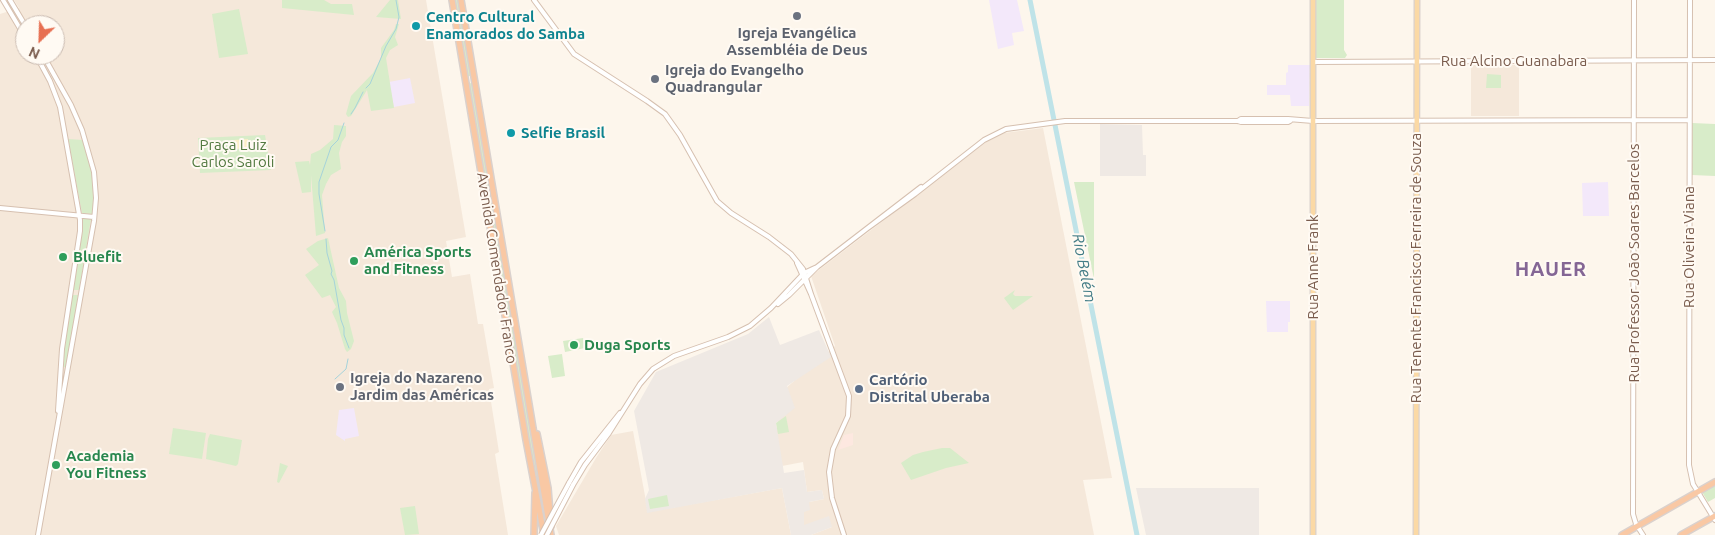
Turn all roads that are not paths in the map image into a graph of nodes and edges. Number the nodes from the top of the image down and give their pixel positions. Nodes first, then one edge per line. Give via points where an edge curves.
1 (4, 0) edge
2 (10, 0) edge
3 (452, 0) edge
4 (461, 0) edge
5 (534, 0) edge
6 (1313, 0) edge
7 (1417, 0) edge
8 (1634, 0) edge
9 (1690, 0) edge
10 (19, 15) edge
11 (15, 19) edge
12 (1634, 60) junction
13 (1690, 60) junction
14 (1715, 60) edge
15 (1416, 61) junction
16 (1313, 62) junction
17 (41, 65) edge
18 (49, 65) edge
19 (466, 83) junction
20 (475, 85) junction
21 (1634, 120) junction
22 (1689, 120) junction
23 (1313, 121) junction
24 (1416, 121) junction
25 (0, 208) edge
26 (80, 215) junction
27 (497, 216) junction
28 (94, 217) junction
29 (488, 218) junction
30 (804, 276) junction
31 (57, 430) junction
32 (535, 482) junction
33 (1714, 482) edge
34 (1697, 492) junction
35 (561, 509) dead end
36 (1714, 518) edge
37 (1637, 526) junction
38 (547, 534) edge
39 (38, 535) edge
40 (534, 535) edge
41 (844, 535) edge
42 (1313, 535) edge
43 (1416, 535) edge
44 (1622, 535) edge
45 (1643, 535) edge
46 (1681, 535) edge

1 - 11 main road
2 - 10 main road
3 - 19 highway, Avenida Comendador Franco
4 - 20 highway, Avenida Comendador Franco
5 - 30 main road via 574,54 665,114 713,196 739,219 781,245 795,258
6 - 16 main road, Rua Anne Frank
7 - 15 main road, Rua Tenente Francisco Ferreira de Souza
8 - 12 main road, Rua Professor João Soares Barcelos
9 - 13 main road, Rua Oliveira Viana
12 - 13 main road, Rua Alcino Guanabara
12 - 15 main road, Rua Alcino Guanabara
12 - 21 main road, Rua Professor João Soares Barcelos
13 - 14 main road, Rua Alcino Guanabara
13 - 22 main road, Rua Oliveira Viana
15 - 16 main road, Rua Alcino Guanabara
15 - 24 main road, Rua Tenente Francisco Ferreira de Souza
16 - 23 main road, Rua Anne Frank
17 - 26 main road via 60,107
18 - 28 main road via 85,139 96,183
19 - 20 highway
19 - 29 highway, Avenida Comendador Franco
20 - 27 highway, Avenida Comendador Franco
21 - 22 main road
21 - 24 main road
21 - 37 main road, Rua Professor João Soares Barcelos via 1633,514
22 - 34 main road, Rua Oliveira Viana via 1689,465
23 - 24 main road
23 - 30 main road via 1062,121 1010,128 984,140
23 - 42 main road, Rua Anne Frank
24 - 43 main road, Rua Tenente Francisco Ferreira de Souza
25 - 26 main road
26 - 28 main road
26 - 31 main road via 62,349
27 - 29 highway via 494,221
27 - 38 highway, Avenida Comendador Franco via 528,397 548,488 552,518
28 - 31 main road
29 - 32 highway, Avenida Comendador Franco
30 - 38 main road, bridge via 787,297 754,324 677,355 659,364 646,376 584,459
30 - 41 main road via 849,396 849,412 833,448 829,472 832,498
31 - 39 main road
32 - 38 highway, Avenida Comendador Franco
32 - 40 highway
33 - 34 highway
34 - 36 main road, Rua Oliveira Viana
34 - 37 highway
35 - 38 highway
36 - 46 highway
37 - 44 highway
37 - 45 main road

